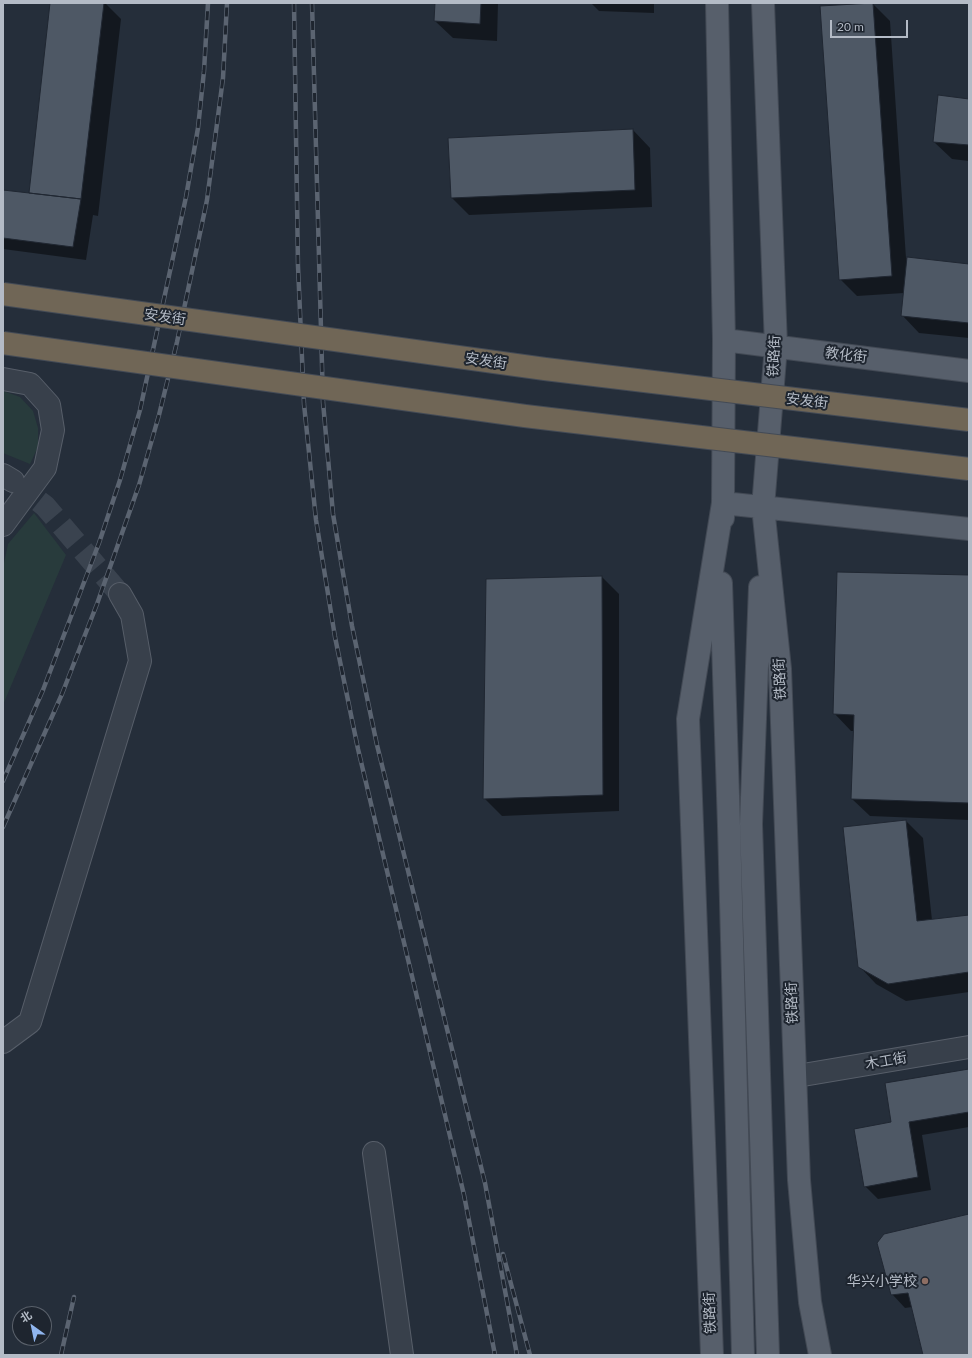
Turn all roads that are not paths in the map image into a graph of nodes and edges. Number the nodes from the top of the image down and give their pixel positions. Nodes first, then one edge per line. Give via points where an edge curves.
1 (717, 3) edge
2 (763, 3) edge
3 (3, 294) edge
4 (724, 340) junction
5 (3, 343) edge
6 (776, 346) junction
7 (969, 371) edge
8 (3, 379) edge
9 (969, 420) edge
10 (969, 469) edge
11 (723, 503) junction
12 (763, 507) junction
13 (3, 526) edge
14 (969, 528) edge
15 (120, 594) tunnel mouth
16 (3, 1042) edge
17 (969, 1046) edge
18 (803, 1074) dead end
19 (374, 1153) dead end
20 (402, 1355) edge
21 (712, 1355) edge
22 (743, 1355) edge
23 (768, 1355) edge
24 (820, 1355) edge

1 - 4 main road, 铁路街
2 - 6 main road, 铁路街
3 - 9 highway, 安发街, bridge via 545,369
4 - 6 main road, 教化街
4 - 11 main road, 铁路街
5 - 10 highway, bridge via 525,416
6 - 7 main road, 教化街
6 - 12 main road, 铁路街
8 - 13 street via 30,384 49,405 53,430 45,468
11 - 12 main road
11 - 21 main road, 铁路街 via 688,719
11 - 22 main road via 720,594 730,826
12 - 14 main road
12 - 23 main road via 751,824
12 - 24 main road, 铁路街 via 780,669 799,1180 810,1302
15 - 16 street via 132,615 140,661 30,1022
17 - 18 street, 木工街
19 - 20 street

